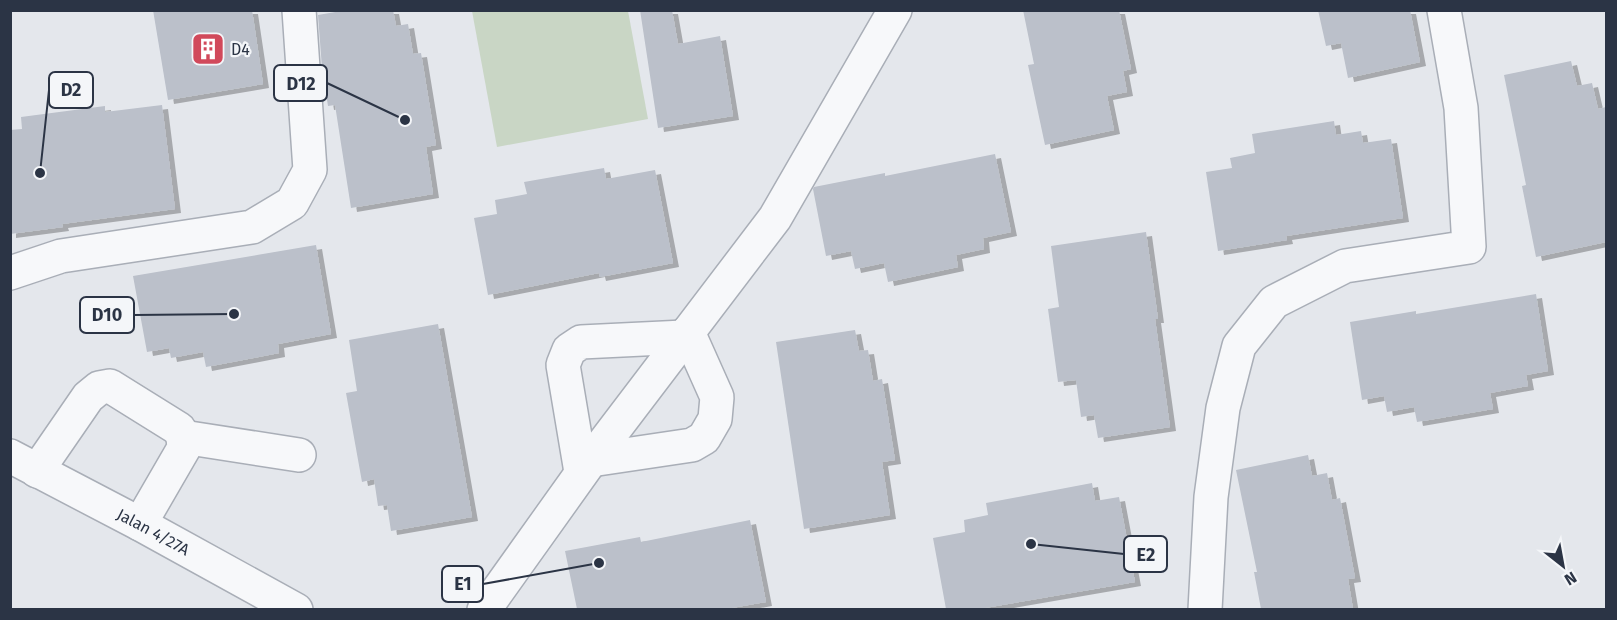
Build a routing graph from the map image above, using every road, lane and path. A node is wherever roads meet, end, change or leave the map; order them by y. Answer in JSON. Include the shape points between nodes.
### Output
{"nodes":[{"id":1,"x":299,"y":10,"type":"edge"},
{"id":2,"x":895,"y":10,"type":"edge"},
{"id":3,"x":1444,"y":10,"type":"edge"},
{"id":4,"x":10,"y":273,"type":"edge"},
{"id":5,"x":686,"y":335,"type":"junction"},
{"id":6,"x":183,"y":437,"type":"junction"},
{"id":7,"x":299,"y":455,"type":"dead end"},
{"id":8,"x":24,"y":464,"type":"edge"},
{"id":9,"x":586,"y":466,"type":"junction"},
{"id":10,"x":140,"y":524,"type":"junction"},
{"id":11,"x":296,"y":609,"type":"edge"},
{"id":12,"x":484,"y":609,"type":"edge"},
{"id":13,"x":1205,"y":609,"type":"edge"}],
"edges":[{"from":1,"to":4,"type":"street","via":[[310,170],[292,203],[252,227],[61,256]]},
{"from":2,"to":5,"type":"street","via":[[775,218]]},
{"from":3,"to":13,"type":"street","via":[[1461,108],[1469,247],[1345,266],[1275,302],[1239,346],[1223,408],[1211,497]]},
{"from":5,"to":9,"type":"street"},
{"from":5,"to":9,"type":"street","via":[[717,397],[715,418],[704,438],[692,445]]},
{"from":5,"to":9,"type":"street","via":[[581,342],[569,350],[563,365]]},
{"from":6,"to":7,"type":"street"},
{"from":6,"to":8,"type":"street","via":[[179,429],[110,386],[99,388],[88,397]]},
{"from":6,"to":10,"type":"street","via":[[184,448]]},
{"from":8,"to":10,"type":"street","name":"Jalan 4/27A"},
{"from":9,"to":12,"type":"street"},
{"from":10,"to":11,"type":"street","name":"Jalan 4/27A"}]}
